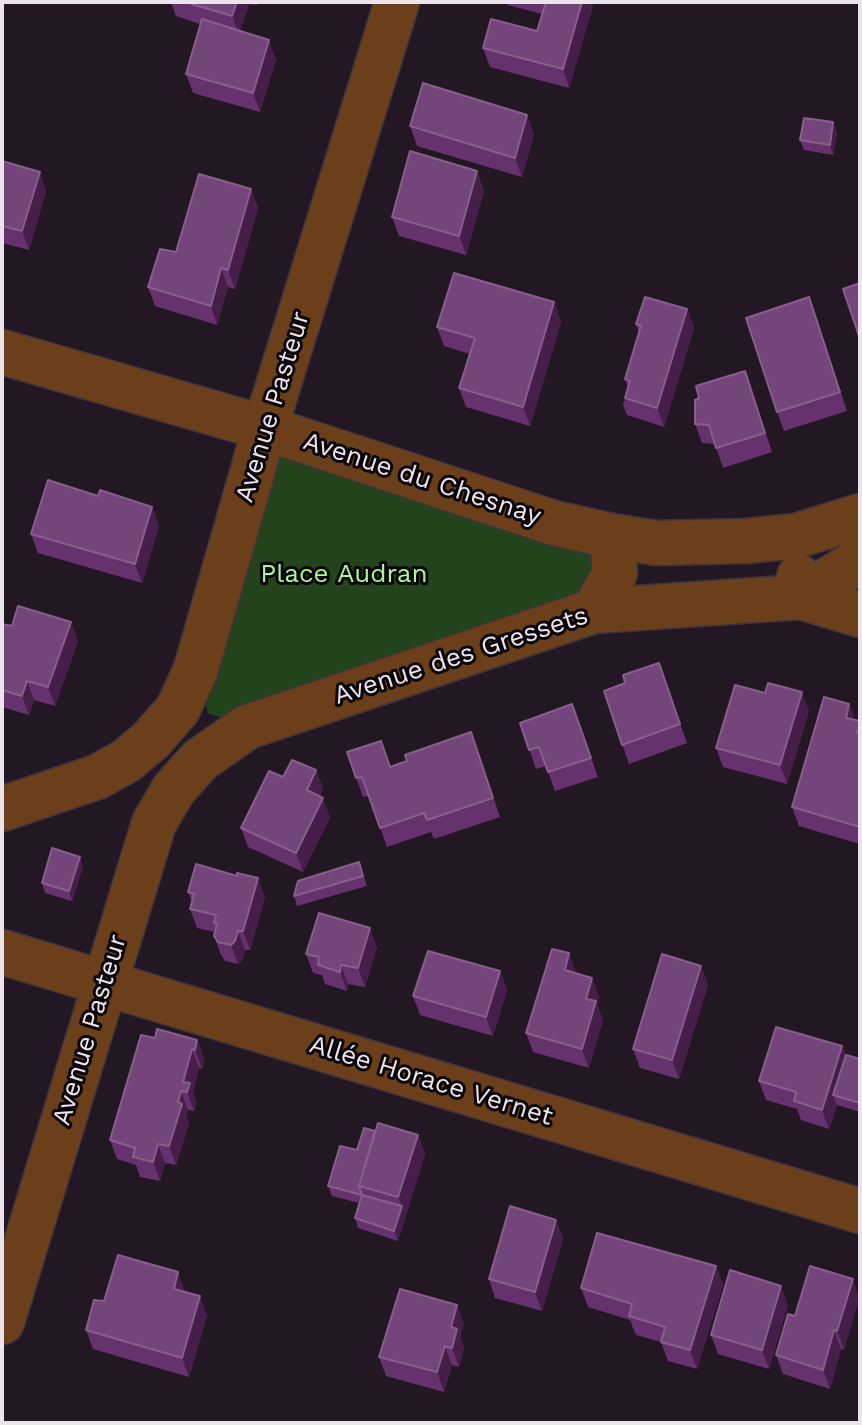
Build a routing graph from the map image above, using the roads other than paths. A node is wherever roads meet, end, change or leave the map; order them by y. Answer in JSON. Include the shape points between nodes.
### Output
{"nodes":[{"id":1,"x":397,"y":2,"type":"edge"},
{"id":2,"x":2,"y":352,"type":"edge"},
{"id":3,"x":265,"y":428,"type":"junction"},
{"id":4,"x":860,"y":516,"type":"edge"},
{"id":5,"x":612,"y":536,"type":"junction"},
{"id":6,"x":796,"y":536,"type":"junction"},
{"id":7,"x":860,"y":560,"type":"edge"},
{"id":8,"x":801,"y":597,"type":"junction"},
{"id":9,"x":594,"y":611,"type":"junction"},
{"id":10,"x":860,"y":615,"type":"edge"},
{"id":11,"x":247,"y":727,"type":"joint"},
{"id":12,"x":2,"y":809,"type":"edge"},
{"id":13,"x":2,"y":952,"type":"edge"},
{"id":14,"x":105,"y":982,"type":"junction"},
{"id":15,"x":860,"y":1211,"type":"edge"},
{"id":16,"x":2,"y":1322,"type":"edge"}],
"edges":[{"from":1,"to":3,"type":"street","name":"Avenue Pasteur"},
{"from":2,"to":3,"type":"street","name":"Avenue du Chesnay"},
{"from":3,"to":5,"type":"street","name":"Avenue du Chesnay","via":[[554,523]]},
{"from":3,"to":12,"type":"street","name":"Avenue Pasteur","via":[[196,669],[178,709],[126,761],[97,777]]},
{"from":4,"to":6,"type":"street"},
{"from":5,"to":6,"type":"street","name":"Avenue du Chesnay","via":[[656,543]]},
{"from":5,"to":9,"type":"street","via":[[615,573]]},
{"from":6,"to":8,"type":"street"},
{"from":7,"to":8,"type":"street","name":"Avenue des Gressets"},
{"from":8,"to":9,"type":"street","name":"Avenue des Gressets"},
{"from":8,"to":10,"type":"street"},
{"from":9,"to":11,"type":"street","name":"Avenue des Gressets"},
{"from":11,"to":14,"type":"street","name":"Avenue Pasteur","via":[[200,760],[154,823]]},
{"from":13,"to":14,"type":"street","name":"Allée Horace Vernet"},
{"from":14,"to":15,"type":"street","name":"Allée Horace Vernet"},
{"from":14,"to":16,"type":"street","name":"Avenue Pasteur"}]}
